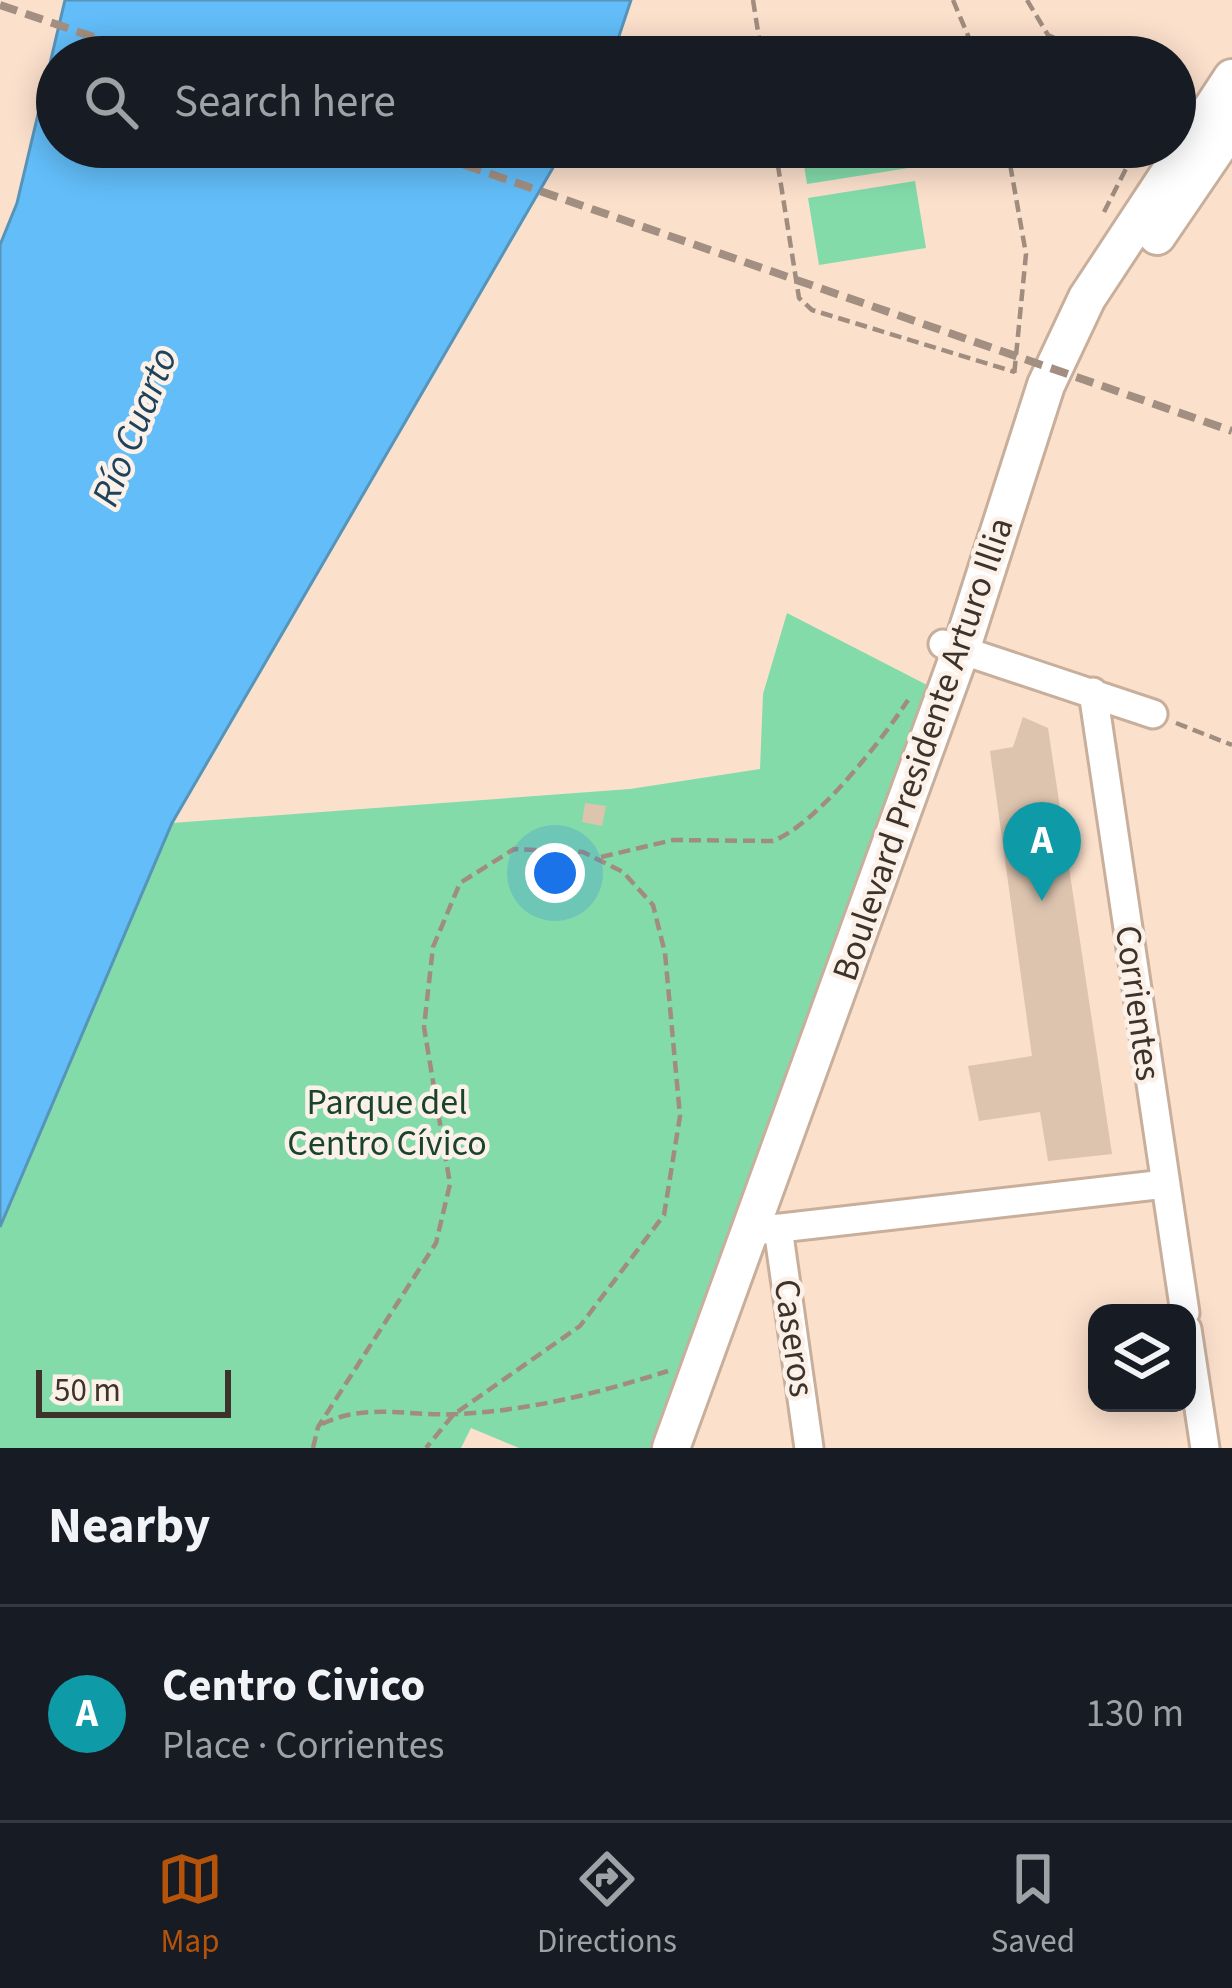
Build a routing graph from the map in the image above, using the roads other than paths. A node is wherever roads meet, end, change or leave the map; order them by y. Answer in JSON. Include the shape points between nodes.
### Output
{"nodes":[{"id":1,"x":1232,"y":78,"type":"edge"},
{"id":2,"x":1232,"y":126,"type":"edge"},
{"id":3,"x":1196,"y":133,"type":"edge"},
{"id":4,"x":1173,"y":168,"type":"edge"},
{"id":5,"x":961,"y":648,"type":"junction"},
{"id":6,"x":1093,"y":692,"type":"junction"},
{"id":7,"x":1154,"y":714,"type":"road end"},
{"id":8,"x":1165,"y":1184,"type":"junction"},
{"id":9,"x":766,"y":1229,"type":"junction"},
{"id":10,"x":1184,"y":1304,"type":"edge"},
{"id":11,"x":1196,"y":1388,"type":"edge"},
{"id":12,"x":671,"y":1448,"type":"edge"},
{"id":13,"x":698,"y":1448,"type":"edge"},
{"id":14,"x":809,"y":1448,"type":"edge"},
{"id":15,"x":1205,"y":1448,"type":"edge"}],
"edges":[{"from":1,"to":3,"type":"main road","name":"Boulevard Presidente Arturo Illia"},
{"from":2,"to":5,"type":"main road","name":"Boulevard Presidente Arturo Illia","via":[[1071,375]]},
{"from":4,"to":5,"type":"main road","name":"Boulevard Presidente Arturo Illia","via":[[1088,298],[1046,386]]},
{"from":5,"to":6,"type":"street"},
{"from":5,"to":9,"type":"main road","name":"Boulevard Presidente Arturo Illia"},
{"from":6,"to":7,"type":"street"},
{"from":6,"to":8,"type":"street","name":"Corrientes"},
{"from":8,"to":9,"type":"street"},
{"from":8,"to":10,"type":"street","name":"Corrientes"},
{"from":9,"to":12,"type":"main road","name":"Boulevard Presidente Arturo Illia"},
{"from":9,"to":13,"type":"main road","name":"Boulevard Presidente Arturo Illia"},
{"from":9,"to":14,"type":"street","name":"Caseros"},
{"from":11,"to":15,"type":"street"}]}
